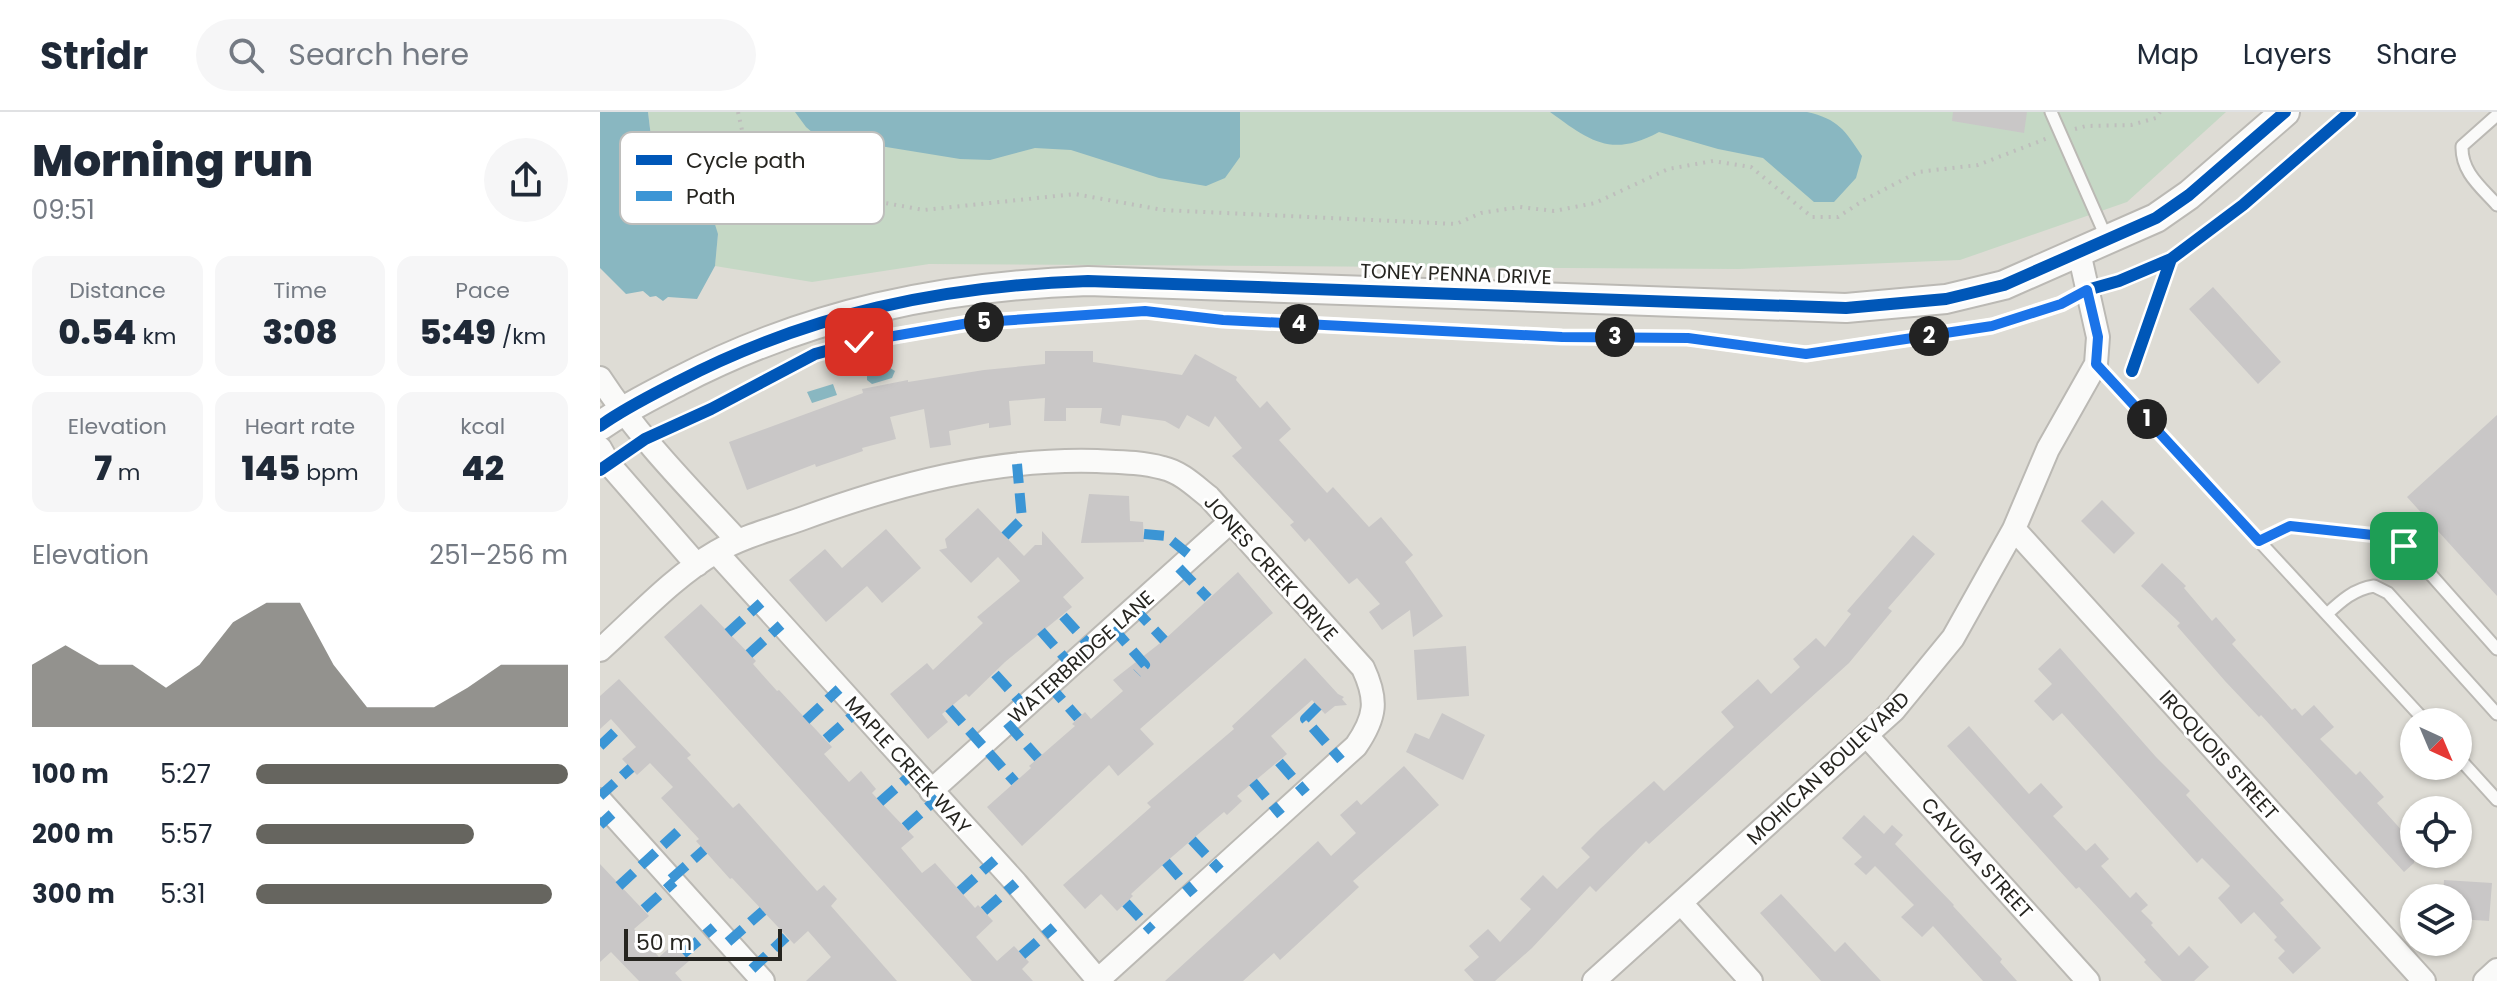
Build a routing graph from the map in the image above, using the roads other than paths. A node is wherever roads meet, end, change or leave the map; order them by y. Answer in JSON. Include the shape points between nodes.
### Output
{"nodes":[{"id":1,"x":2051,"y":112,"type":"edge"},
{"id":2,"x":2285,"y":112,"type":"edge"},
{"id":3,"x":2497,"y":115,"type":"edge"},
{"id":4,"x":2497,"y":205,"type":"edge"},
{"id":5,"x":2107,"y":239,"type":"junction"},
{"id":6,"x":2079,"y":252,"type":"junction"},
{"id":7,"x":2096,"y":364,"type":"junction"},
{"id":8,"x":600,"y":378,"type":"edge"},
{"id":9,"x":611,"y":419,"type":"edge"},
{"id":10,"x":600,"y":448,"type":"edge"},
{"id":11,"x":1230,"y":522,"type":"junction"},
{"id":12,"x":2014,"y":529,"type":"junction"},
{"id":13,"x":738,"y":541,"type":"junction"},
{"id":14,"x":2259,"y":541,"type":"junction"},
{"id":15,"x":707,"y":559,"type":"junction"},
{"id":16,"x":2327,"y":614,"type":"junction"},
{"id":17,"x":2497,"y":649,"type":"edge"},
{"id":18,"x":600,"y":650,"type":"edge"},
{"id":19,"x":2413,"y":708,"type":"edge"},
{"id":20,"x":2497,"y":714,"type":"edge"},
{"id":21,"x":1867,"y":736,"type":"junction"},
{"id":22,"x":2472,"y":772,"type":"edge"},
{"id":23,"x":931,"y":791,"type":"junction"},
{"id":24,"x":600,"y":800,"type":"edge"},
{"id":25,"x":2497,"y":800,"type":"edge"},
{"id":26,"x":1681,"y":903,"type":"junction"},
{"id":27,"x":2497,"y":970,"type":"edge"},
{"id":28,"x":1097,"y":980,"type":"edge"},
{"id":29,"x":763,"y":981,"type":"edge"},
{"id":30,"x":1594,"y":981,"type":"edge"},
{"id":31,"x":1751,"y":981,"type":"edge"},
{"id":32,"x":2088,"y":981,"type":"edge"},
{"id":33,"x":2424,"y":981,"type":"edge"},
{"id":34,"x":2485,"y":981,"type":"edge"}],
"edges":[{"from":1,"to":5,"type":"lane"},
{"from":2,"to":5,"type":"street","name":"TONEY PENNA DRIVE","via":[[2189,195],[2156,218]]},
{"from":3,"to":4,"type":"lane","via":[[2462,146],[2464,168]]},
{"from":5,"to":6,"type":"street","name":"TONEY PENNA DRIVE"},
{"from":6,"to":7,"type":"street","via":[[2098,337]]},
{"from":6,"to":9,"type":"street","name":"TONEY PENNA DRIVE","via":[[2004,285],[1946,299],[1846,308],[1088,281],[958,290],[843,315],[768,340]]},
{"from":7,"to":12,"type":"street","name":"MOHICAN BOULEVARD","via":[[2048,449]]},
{"from":7,"to":14,"type":"lane"},
{"from":8,"to":9,"type":"street"},
{"from":9,"to":13,"type":"street"},
{"from":10,"to":15,"type":"street","name":"MAPLE CREEK WAY","via":[[609,464]]},
{"from":11,"to":13,"type":"street","name":"JONES CREEK DRIVE","via":[[1209,497],[1166,468],[1056,461],[967,470],[909,484]]},
{"from":11,"to":23,"type":"street","name":"WATERBRIDGE LANE"},
{"from":11,"to":28,"type":"street","name":"JONES CREEK DRIVE","via":[[1363,668],[1373,688],[1369,728],[1341,760]]},
{"from":12,"to":21,"type":"street","name":"MOHICAN BOULEVARD","via":[[1953,638]]},
{"from":12,"to":33,"type":"street","name":"IROQUOIS STREET"},
{"from":13,"to":15,"type":"street","name":"JONES CREEK DRIVE"},
{"from":14,"to":16,"type":"lane"},
{"from":14,"to":17,"type":"lane","via":[[2290,526],[2382,536],[2404,546]]},
{"from":15,"to":18,"type":"street","name":"JONES CREEK DRIVE"},
{"from":15,"to":23,"type":"street","name":"MAPLE CREEK WAY"},
{"from":16,"to":19,"type":"lane"},
{"from":16,"to":20,"type":"lane","via":[[2362,588],[2374,586],[2388,593]]},
{"from":21,"to":26,"type":"street","name":"MOHICAN BOULEVARD"},
{"from":21,"to":32,"type":"street","name":"CAYUGA STREET"},
{"from":22,"to":25,"type":"lane"},
{"from":23,"to":28,"type":"street","name":"MAPLE CREEK WAY"},
{"from":24,"to":29,"type":"street"},
{"from":26,"to":30,"type":"street","name":"MOHICAN BOULEVARD"},
{"from":26,"to":31,"type":"street"},
{"from":27,"to":34,"type":"street"}]}
